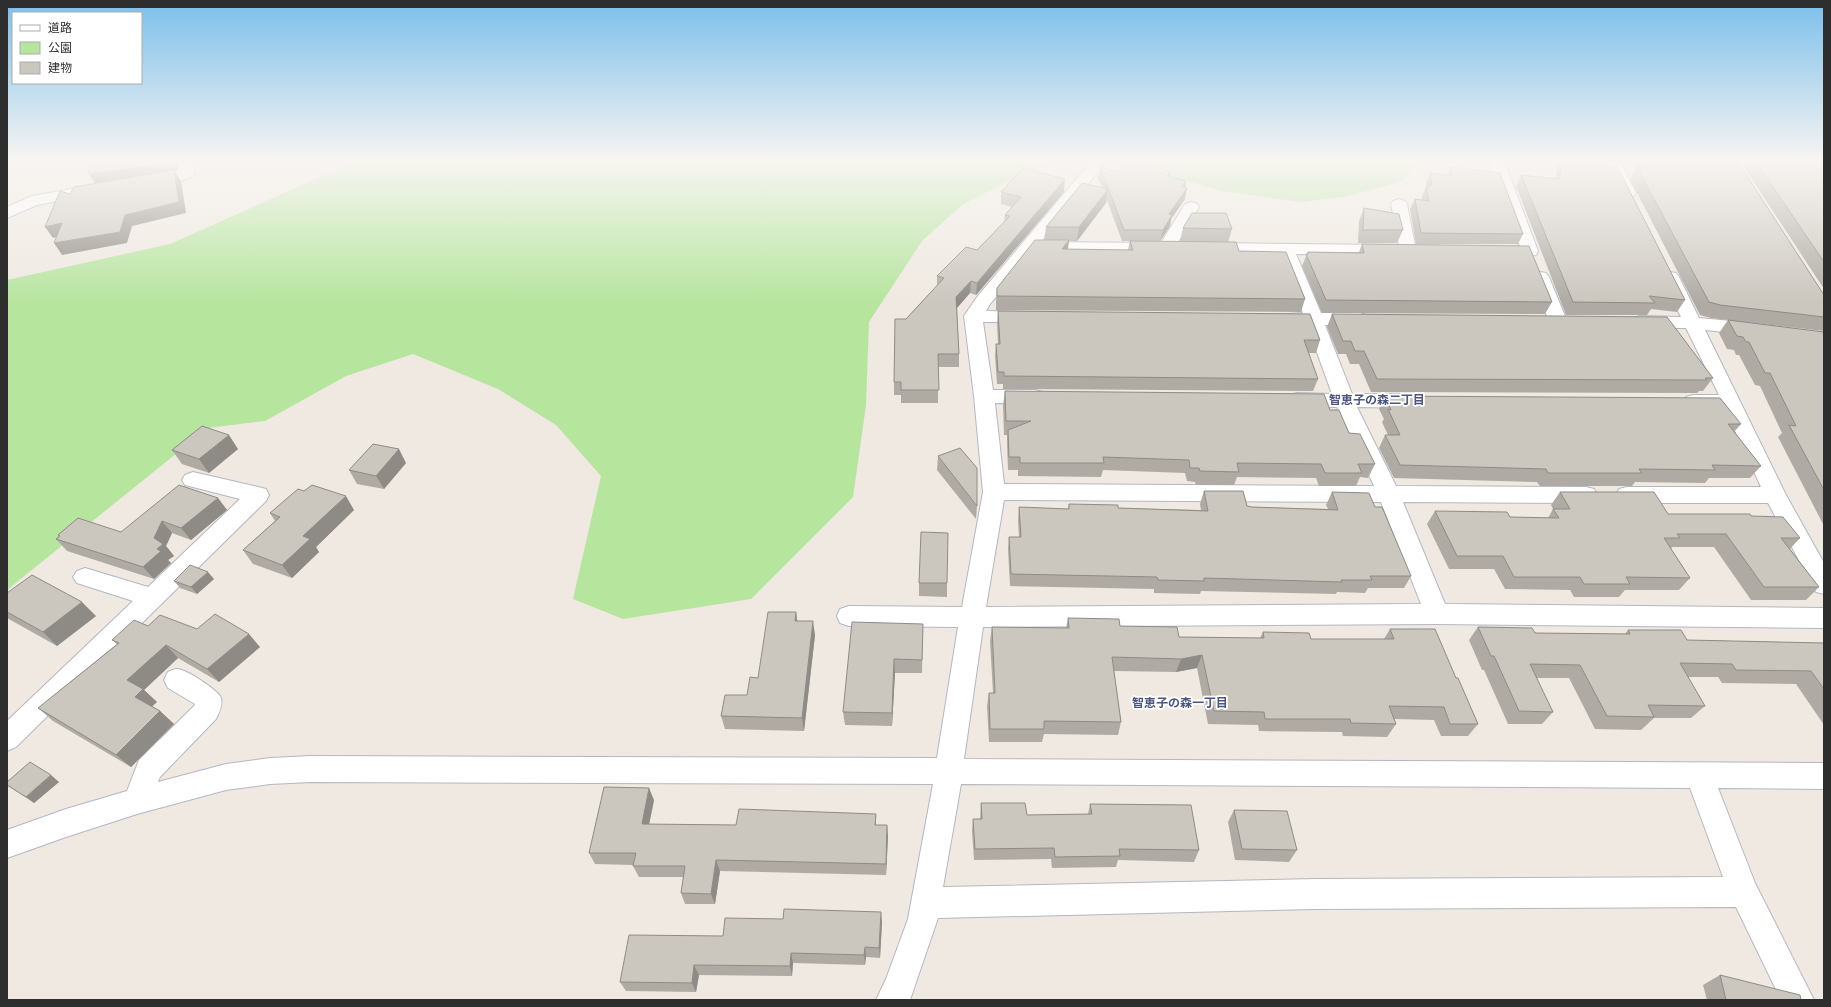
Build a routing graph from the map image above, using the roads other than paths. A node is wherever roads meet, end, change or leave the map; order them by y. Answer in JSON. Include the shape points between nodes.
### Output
{"nodes":[{"id":1,"x":1059,"y":209,"type":"edge"},
{"id":2,"x":1190,"y":209,"type":"edge"},
{"id":3,"x":1401,"y":209,"type":"edge"},
{"id":4,"x":1514,"y":209,"type":"edge"},
{"id":5,"x":1028,"y":247,"type":"junction"},
{"id":6,"x":1166,"y":248,"type":"junction"},
{"id":7,"x":1285,"y":249,"type":"junction"},
{"id":8,"x":1484,"y":251,"type":"edge"},
{"id":9,"x":1530,"y":251,"type":"junction"},
{"id":10,"x":1662,"y":261,"type":"edge"},
{"id":11,"x":973,"y":316,"type":"junction"},
{"id":12,"x":1044,"y":317,"type":"edge"},
{"id":13,"x":1266,"y":319,"type":"edge"},
{"id":14,"x":1314,"y":319,"type":"junction"},
{"id":15,"x":1377,"y":320,"type":"edge"},
{"id":16,"x":1558,"y":321,"type":"edge"},
{"id":17,"x":1622,"y":322,"type":"edge"},
{"id":18,"x":1693,"y":323,"type":"junction"},
{"id":19,"x":1770,"y":331,"type":"edge"},
{"id":20,"x":984,"y":396,"type":"junction"},
{"id":21,"x":1054,"y":397,"type":"edge"},
{"id":22,"x":1281,"y":400,"type":"edge"},
{"id":23,"x":1344,"y":400,"type":"junction"},
{"id":24,"x":1431,"y":401,"type":"edge"},
{"id":25,"x":1676,"y":402,"type":"edge"},
{"id":26,"x":1732,"y":402,"type":"junction"},
{"id":27,"x":194,"y":480,"type":"dead end"},
{"id":28,"x":994,"y":492,"type":"junction"},
{"id":29,"x":1775,"y":495,"type":"junction"},
{"id":30,"x":1390,"y":496,"type":"junction"},
{"id":31,"x":85,"y":577,"type":"dead end"},
{"id":32,"x":1824,"y":585,"type":"edge"},
{"id":33,"x":153,"y":598,"type":"junction"},
{"id":34,"x":1437,"y":614,"type":"junction"},
{"id":35,"x":849,"y":616,"type":"dead end"},
{"id":36,"x":972,"y":617,"type":"junction"},
{"id":37,"x":1824,"y":618,"type":"edge"},
{"id":38,"x":177,"y":680,"type":"dead end"},
{"id":39,"x":7,"y":739,"type":"edge"},
{"id":40,"x":949,"y":771,"type":"junction"},
{"id":41,"x":1699,"y":776,"type":"junction"},
{"id":42,"x":1824,"y":776,"type":"edge"},
{"id":43,"x":137,"y":801,"type":"junction"},
{"id":44,"x":7,"y":844,"type":"edge"},
{"id":45,"x":1744,"y":892,"type":"junction"},
{"id":46,"x":925,"y":903,"type":"junction"},
{"id":47,"x":892,"y":1000,"type":"edge"},
{"id":48,"x":1798,"y":1000,"type":"edge"}],
"edges":[{"from":1,"to":5,"type":"street"},
{"from":2,"to":6,"type":"street"},
{"from":3,"to":7,"type":"street","via":[[1415,250]]},
{"from":4,"to":9,"type":"street"},
{"from":5,"to":6,"type":"street"},
{"from":5,"to":11,"type":"street"},
{"from":6,"to":7,"type":"street"},
{"from":7,"to":14,"type":"street"},
{"from":8,"to":9,"type":"street"},
{"from":9,"to":16,"type":"street"},
{"from":10,"to":18,"type":"street"},
{"from":11,"to":12,"type":"street"},
{"from":11,"to":20,"type":"street"},
{"from":13,"to":14,"type":"street"},
{"from":14,"to":15,"type":"street"},
{"from":14,"to":23,"type":"street"},
{"from":17,"to":18,"type":"street"},
{"from":18,"to":19,"type":"street"},
{"from":18,"to":26,"type":"street"},
{"from":20,"to":21,"type":"street"},
{"from":20,"to":28,"type":"street"},
{"from":22,"to":23,"type":"street"},
{"from":23,"to":24,"type":"street"},
{"from":23,"to":30,"type":"street"},
{"from":25,"to":26,"type":"street"},
{"from":26,"to":29,"type":"street"},
{"from":27,"to":33,"type":"street","via":[[258,495]]},
{"from":28,"to":30,"type":"street"},
{"from":28,"to":36,"type":"street"},
{"from":29,"to":30,"type":"street"},
{"from":29,"to":32,"type":"street"},
{"from":30,"to":34,"type":"street"},
{"from":31,"to":33,"type":"street"},
{"from":33,"to":39,"type":"street"},
{"from":34,"to":36,"type":"street"},
{"from":34,"to":37,"type":"street"},
{"from":35,"to":36,"type":"street"},
{"from":36,"to":40,"type":"street"},
{"from":38,"to":43,"type":"street","via":[[208,699],[207,711],[149,769]]},
{"from":40,"to":41,"type":"street"},
{"from":40,"to":43,"type":"street","via":[[270,771],[226,777]]},
{"from":40,"to":46,"type":"street"},
{"from":41,"to":42,"type":"street"},
{"from":41,"to":45,"type":"street"},
{"from":43,"to":44,"type":"street"},
{"from":45,"to":46,"type":"street","via":[[1316,894]]},
{"from":45,"to":48,"type":"street"},
{"from":46,"to":47,"type":"street","via":[[921,926],[899,988]]}]}
